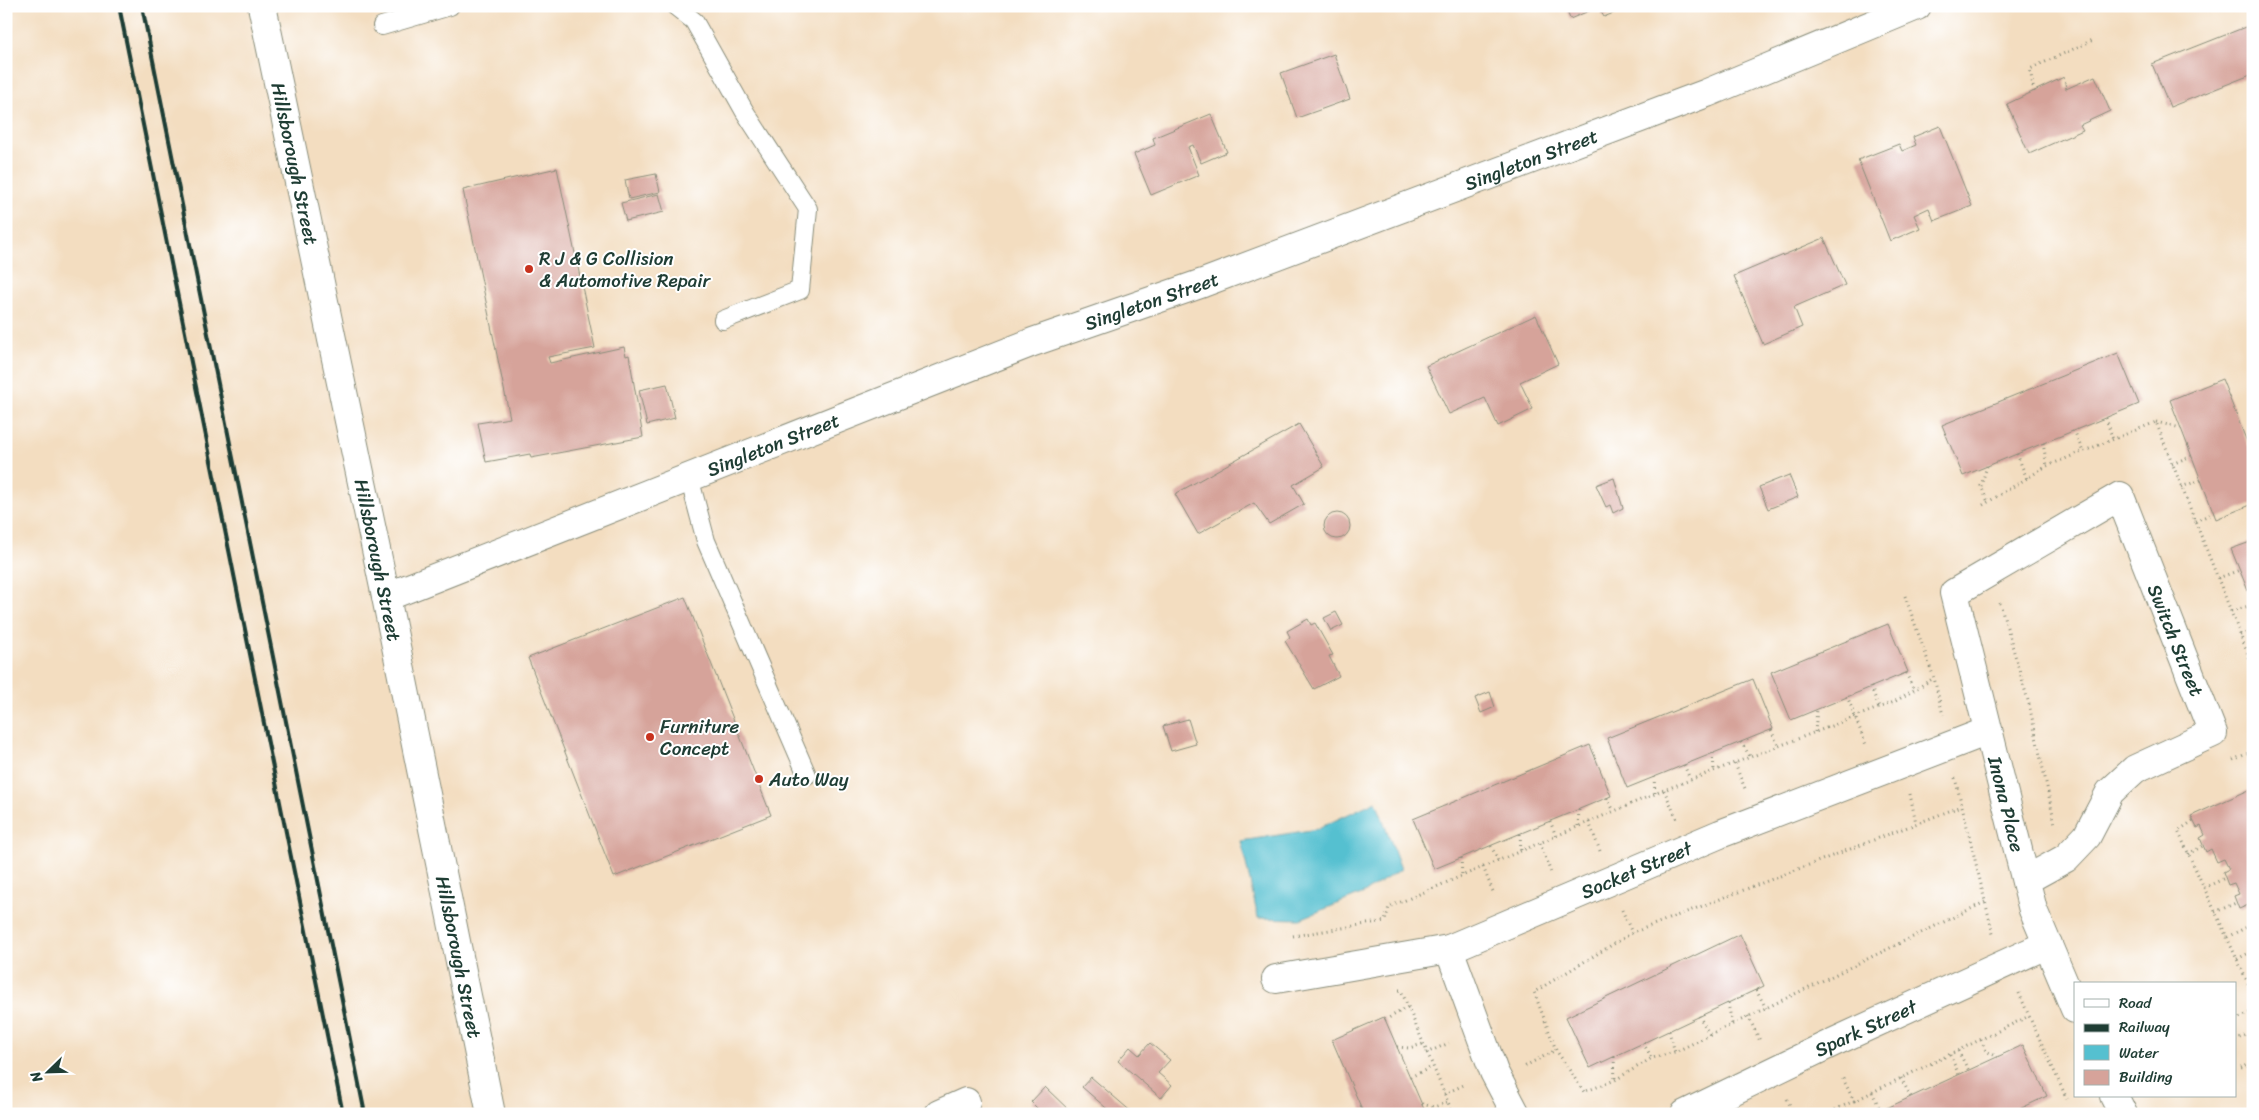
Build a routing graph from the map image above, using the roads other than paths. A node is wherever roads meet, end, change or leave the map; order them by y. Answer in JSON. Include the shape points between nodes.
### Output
{"nodes":[{"id":1,"x":262,"y":6,"type":"edge"},
{"id":2,"x":450,"y":6,"type":"edge"},
{"id":3,"x":674,"y":6,"type":"edge"},
{"id":4,"x":1917,"y":6,"type":"edge"},
{"id":5,"x":382,"y":26,"type":"dead end"},
{"id":6,"x":723,"y":320,"type":"dead end"},
{"id":7,"x":689,"y":477,"type":"junction"},
{"id":8,"x":1954,"y":593,"type":"joint"},
{"id":9,"x":386,"y":597,"type":"junction"},
{"id":10,"x":1988,"y":731,"type":"junction"},
{"id":11,"x":807,"y":776,"type":"dead end"},
{"id":12,"x":2026,"y":880,"type":"junction"},
{"id":13,"x":2048,"y":944,"type":"junction"},
{"id":14,"x":1449,"y":949,"type":"junction"},
{"id":15,"x":1276,"y":979,"type":"dead end"},
{"id":16,"x":2074,"y":1007,"type":"edge"},
{"id":17,"x":2115,"y":1098,"type":"edge"},
{"id":18,"x":966,"y":1102,"type":"dead end"},
{"id":19,"x":492,"y":1114,"type":"edge"},
{"id":20,"x":939,"y":1114,"type":"edge"},
{"id":21,"x":1516,"y":1114,"type":"edge"},
{"id":22,"x":1685,"y":1114,"type":"edge"},
{"id":23,"x":2122,"y":1114,"type":"edge"}],
"edges":[{"from":1,"to":9,"type":"street","name":"Hillsborough Street"},
{"from":2,"to":5,"type":"lane"},
{"from":3,"to":6,"type":"lane","via":[[694,21],[744,112],[808,209],[800,290]]},
{"from":4,"to":7,"type":"street","name":"Singleton Street","via":[[1707,93],[1203,283],[1033,342]]},
{"from":7,"to":9,"type":"street","name":"Singleton Street"},
{"from":7,"to":11,"type":"lane","via":[[706,541]]},
{"from":8,"to":10,"type":"street","name":"Inona Place"},
{"from":8,"to":12,"type":"street","name":"Switch Street","via":[[2120,496],[2213,733],[2136,769],[2110,792],[2087,836],[2063,860]]},
{"from":9,"to":19,"type":"street","name":"Hillsborough Street"},
{"from":10,"to":12,"type":"street","name":"Inona Place"},
{"from":10,"to":14,"type":"street","name":"Socket Street","via":[[1720,834]]},
{"from":12,"to":13,"type":"street","name":"Inona Place","via":[[2033,910]]},
{"from":13,"to":16,"type":"street","name":"Inona Place"},
{"from":13,"to":22,"type":"street","name":"Spark Street"},
{"from":14,"to":15,"type":"street","name":"Socket Street"},
{"from":14,"to":21,"type":"street","via":[[1494,1072]]},
{"from":17,"to":23,"type":"street"},
{"from":18,"to":20,"type":"street"}]}
